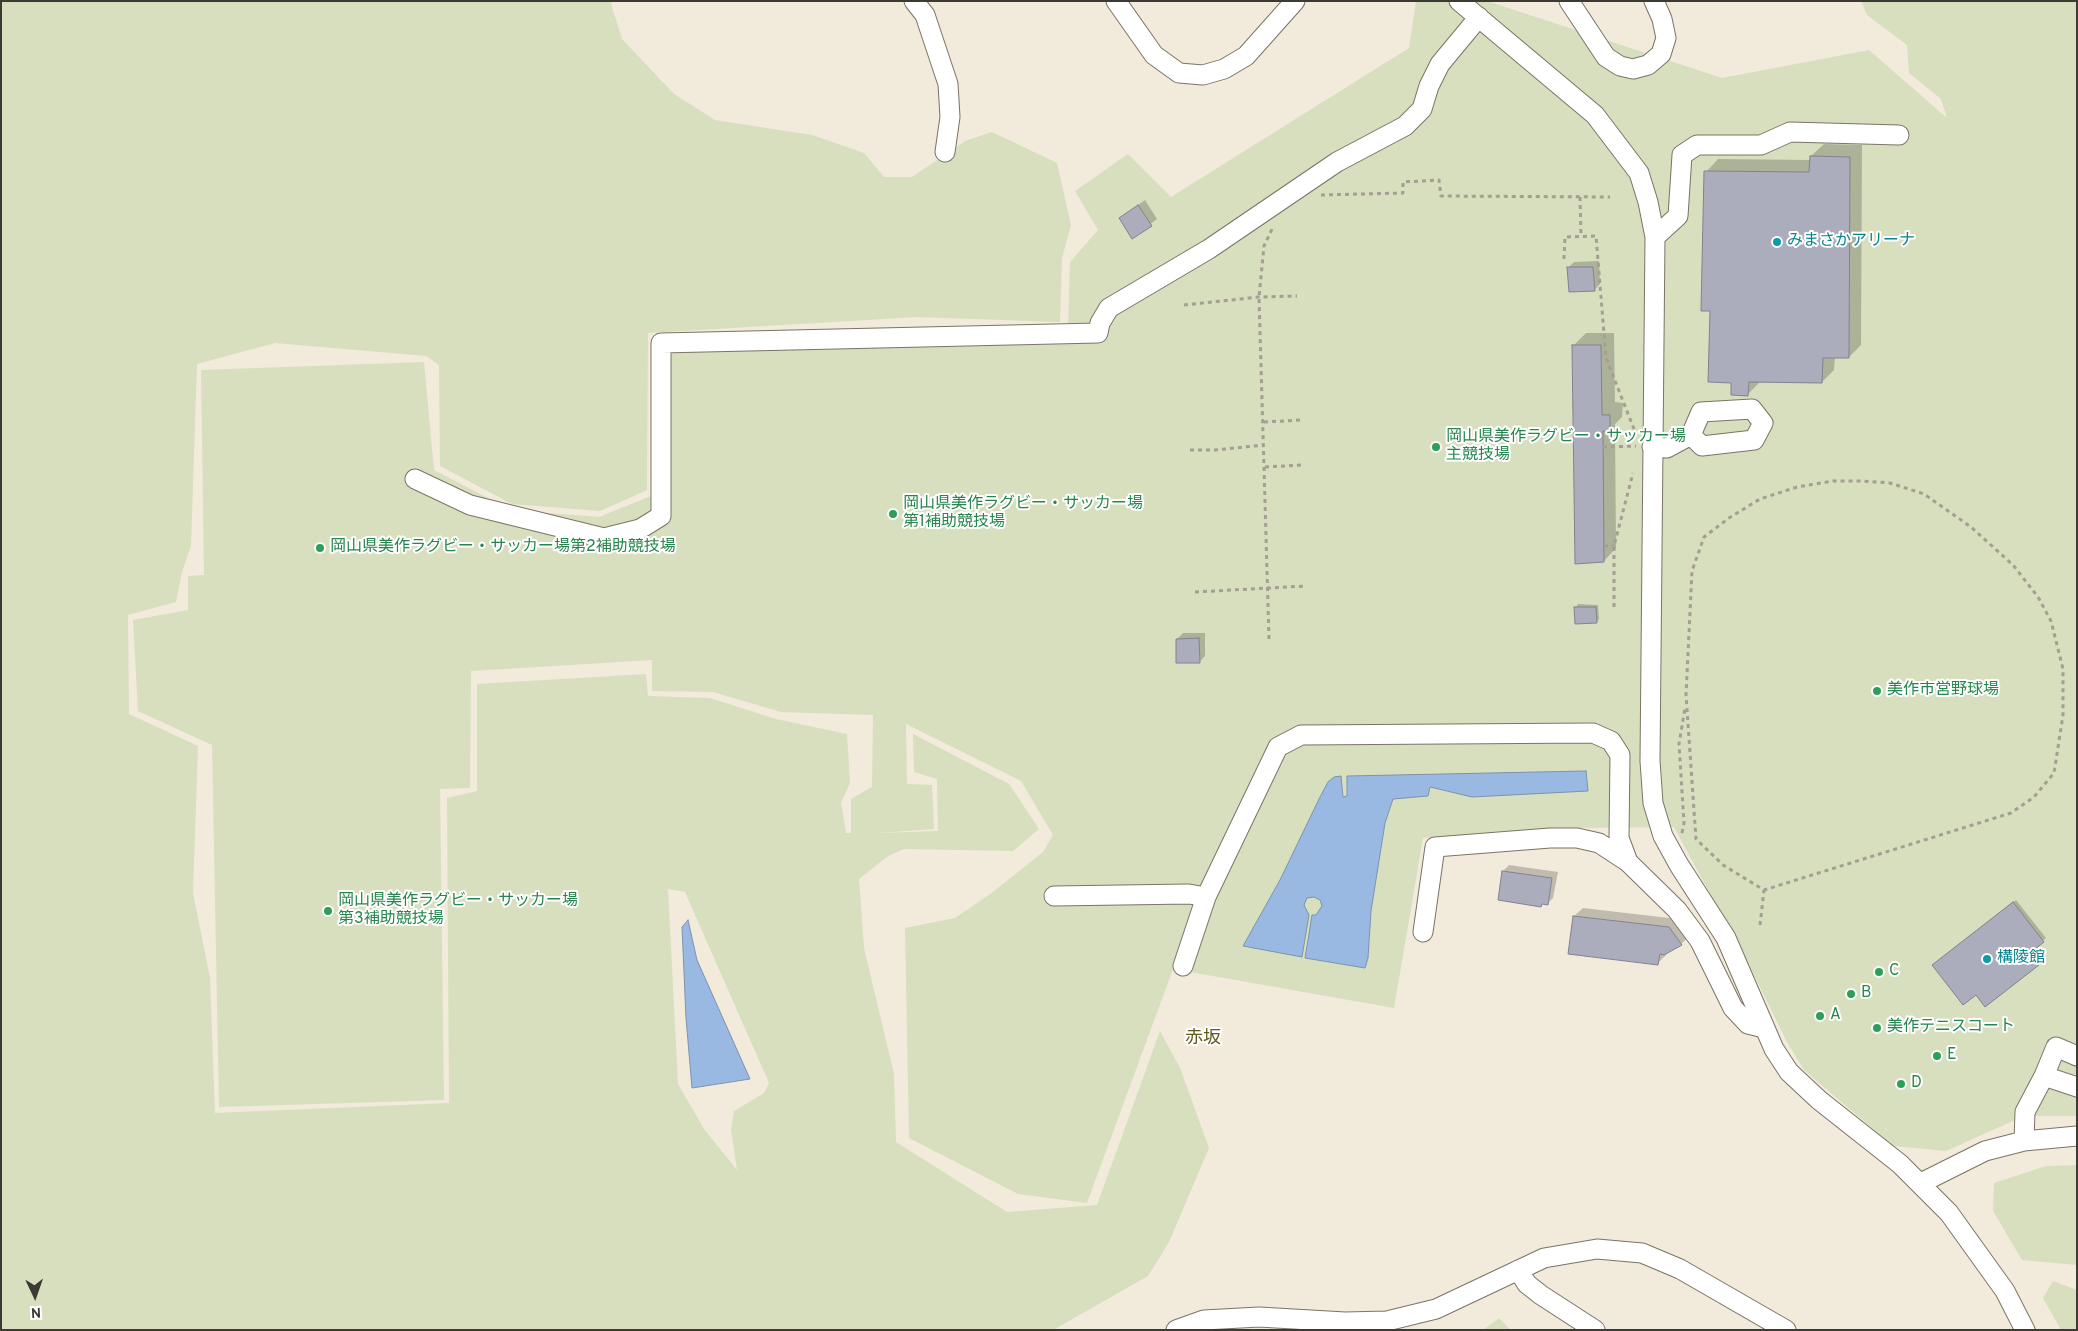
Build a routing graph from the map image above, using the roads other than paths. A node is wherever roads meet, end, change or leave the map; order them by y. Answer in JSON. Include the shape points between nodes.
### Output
{"nodes":[{"id":1,"x":914,"y":1,"type":"edge"},
{"id":2,"x":1116,"y":1,"type":"edge"},
{"id":3,"x":1295,"y":1,"type":"edge"},
{"id":4,"x":1459,"y":1,"type":"edge"},
{"id":5,"x":1569,"y":1,"type":"edge"},
{"id":6,"x":1654,"y":1,"type":"edge"},
{"id":7,"x":1479,"y":17,"type":"junction"},
{"id":8,"x":1899,"y":135,"type":"dead end"},
{"id":9,"x":945,"y":152,"type":"dead end"},
{"id":10,"x":1655,"y":237,"type":"junction"},
{"id":11,"x":1691,"y":435,"type":"dead end"},
{"id":12,"x":1646,"y":446,"type":"junction"},
{"id":13,"x":415,"y":479,"type":"dead end"},
{"id":14,"x":1628,"y":862,"type":"junction"},
{"id":15,"x":1054,"y":896,"type":"dead end"},
{"id":16,"x":1206,"y":897,"type":"junction"},
{"id":17,"x":1423,"y":932,"type":"dead end"},
{"id":18,"x":1183,"y":966,"type":"dead end"},
{"id":19,"x":1764,"y":1028,"type":"junction"},
{"id":20,"x":2077,"y":1056,"type":"edge"},
{"id":21,"x":2044,"y":1076,"type":"junction"},
{"id":22,"x":2077,"y":1087,"type":"edge"},
{"id":23,"x":2077,"y":1136,"type":"edge"},
{"id":24,"x":2024,"y":1140,"type":"junction"},
{"id":25,"x":1921,"y":1183,"type":"junction"},
{"id":26,"x":1518,"y":1270,"type":"junction"},
{"id":27,"x":1176,"y":1330,"type":"edge"},
{"id":28,"x":1595,"y":1330,"type":"edge"},
{"id":29,"x":1786,"y":1330,"type":"edge"},
{"id":30,"x":2024,"y":1330,"type":"edge"}],
"edges":[{"from":1,"to":9,"type":"street","via":[[926,15],[948,84],[950,116]]},
{"from":2,"to":3,"type":"street","via":[[1154,55],[1179,73],[1204,75],[1224,69],[1246,56]]},
{"from":4,"to":7,"type":"street"},
{"from":5,"to":6,"type":"street","via":[[1606,57],[1620,66],[1633,69],[1648,65],[1661,54],[1666,38]]},
{"from":7,"to":10,"type":"street","via":[[1595,115],[1639,173]]},
{"from":7,"to":13,"type":"street","via":[[1440,64],[1422,109],[1406,126],[1336,162],[1209,249],[1109,308],[1098,333],[662,343],[661,516],[640,529],[604,538],[470,505]]},
{"from":8,"to":10,"type":"street","via":[[1790,132],[1761,145],[1697,145],[1682,155],[1678,216]]},
{"from":10,"to":12,"type":"street"},
{"from":11,"to":12,"type":"street","via":[[1667,448]]},
{"from":12,"to":19,"type":"street","via":[[1652,803],[1663,836],[1726,938]]},
{"from":14,"to":16,"type":"street","via":[[1619,838],[1620,754],[1611,741],[1593,733],[1301,735],[1278,747]]},
{"from":14,"to":17,"type":"street","via":[[1598,843],[1577,838],[1435,847]]},
{"from":14,"to":19,"type":"street","via":[[1677,910],[1700,941],[1733,1008],[1748,1024]]},
{"from":15,"to":16,"type":"street","via":[[1189,894]]},
{"from":16,"to":18,"type":"street"},
{"from":19,"to":25,"type":"street","via":[[1789,1072]]},
{"from":20,"to":21,"type":"street","via":[[2056,1047]]},
{"from":21,"to":22,"type":"street"},
{"from":21,"to":24,"type":"street","via":[[2025,1112]]},
{"from":23,"to":24,"type":"street"},
{"from":24,"to":25,"type":"street","via":[[1985,1151]]},
{"from":25,"to":30,"type":"street","via":[[1950,1214],[1986,1262]]},
{"from":26,"to":27,"type":"street","via":[[1436,1309],[1387,1321],[1259,1317],[1204,1320]]},
{"from":26,"to":28,"type":"street","via":[[1527,1284]]},
{"from":26,"to":29,"type":"street","via":[[1544,1258],[1597,1249],[1642,1253],[1680,1269]]}]}
